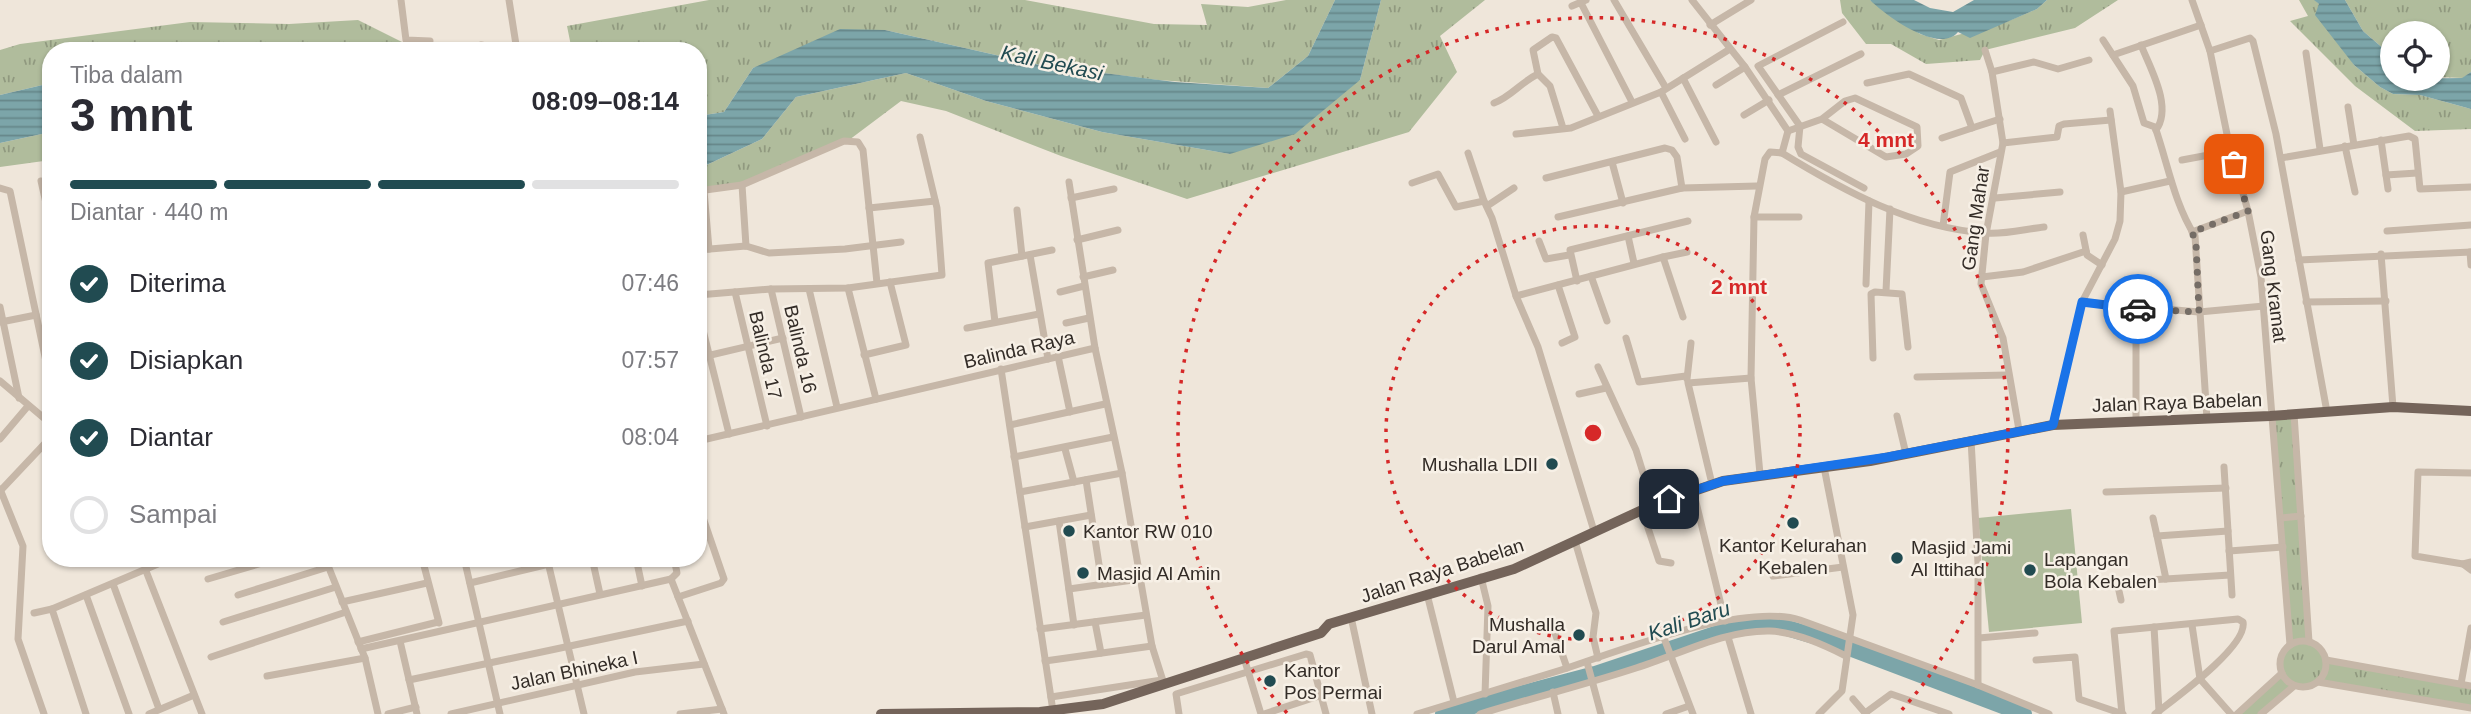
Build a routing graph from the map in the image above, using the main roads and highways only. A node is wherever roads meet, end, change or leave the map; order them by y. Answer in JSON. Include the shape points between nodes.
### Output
{"nodes":[{"id":1,"x":2471,"y":411,"type":"edge"},
{"id":2,"x":1104,"y":709,"type":"edge"},
{"id":3,"x":881,"y":714,"type":"edge"},
{"id":4,"x":920,"y":714,"type":"edge"}],
"edges":[{"from":1,"to":2,"type":"main road","name":"Jalan Raya Babelan","via":[[2393,407],[2053,425],[1906,454],[1712,484],[1647,507],[1514,569],[1329,624],[1321,633],[1163,682]]},
{"from":2,"to":4,"type":"main road","name":"Jalan Raya Babelan"},
{"from":3,"to":4,"type":"main road","name":"Jalan Raya Babelan"}]}
